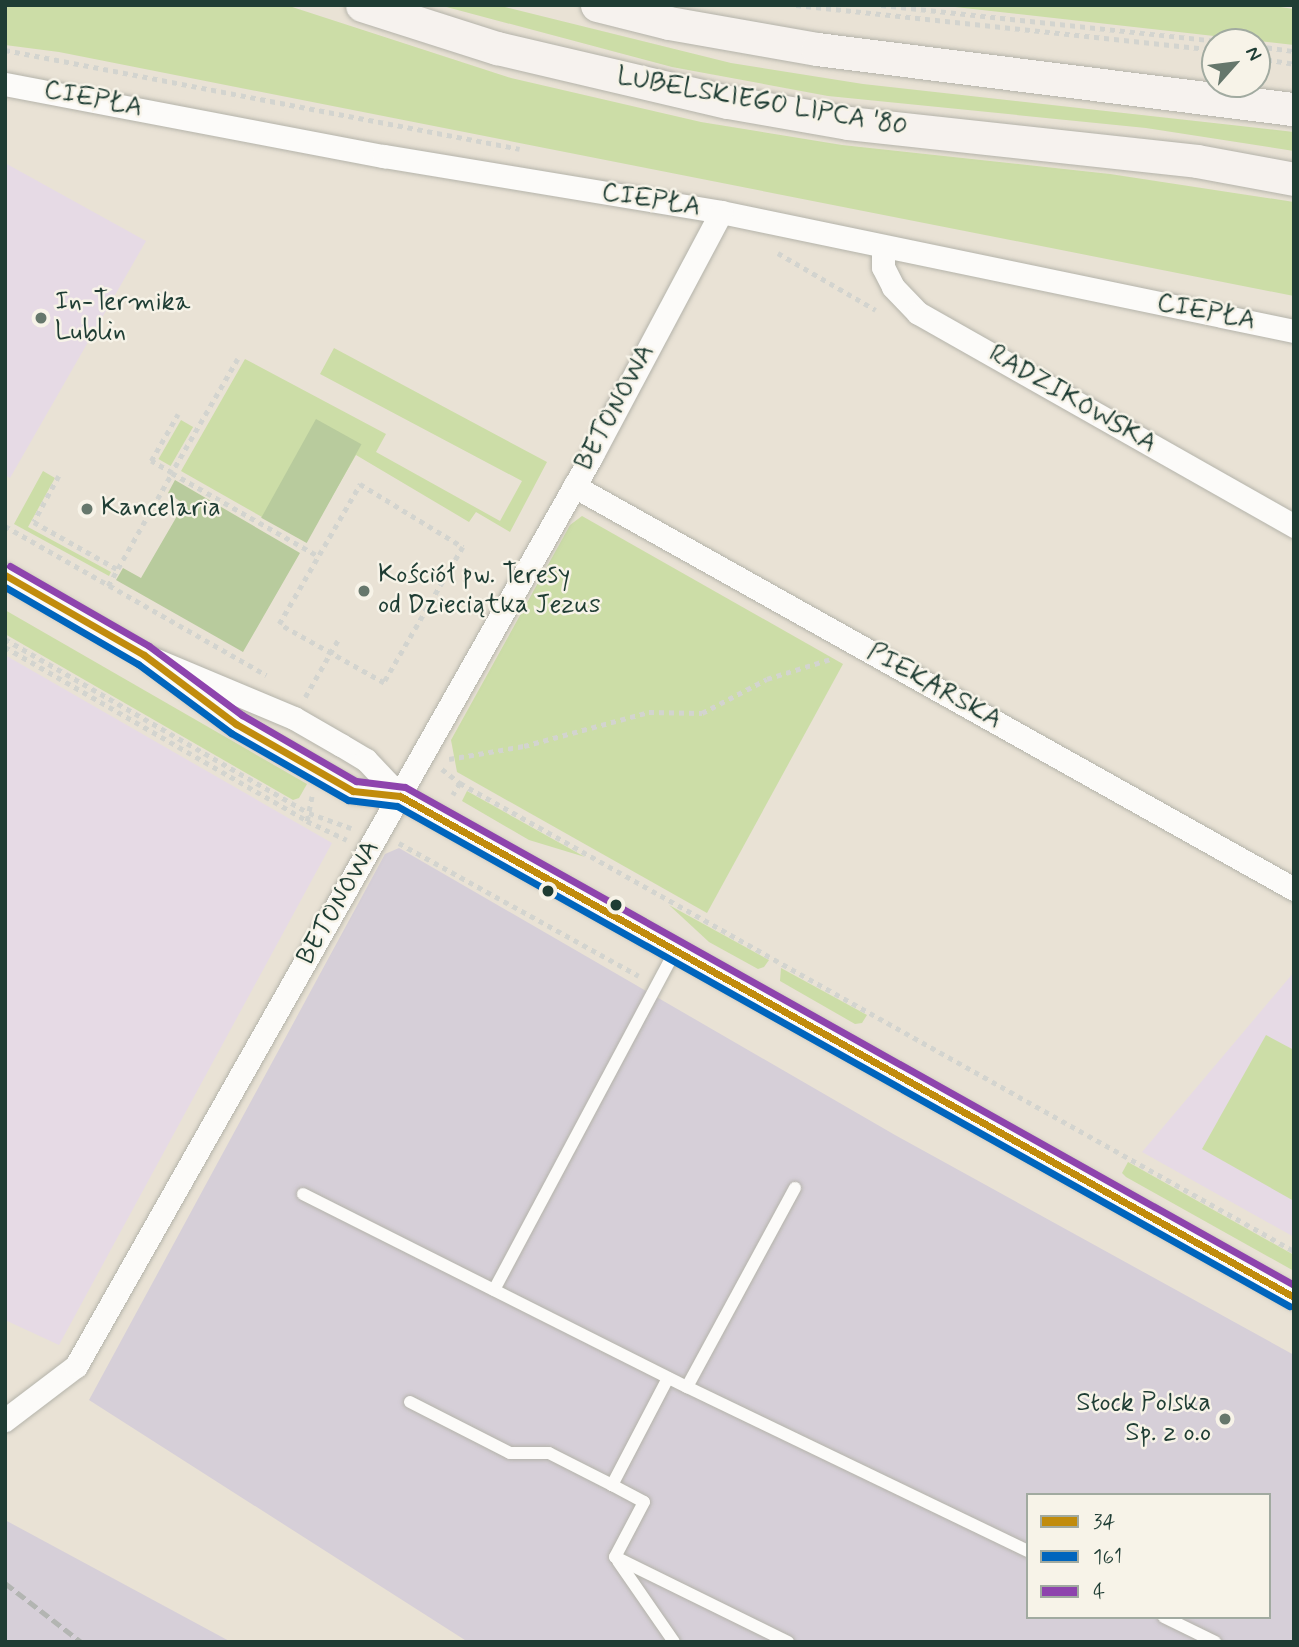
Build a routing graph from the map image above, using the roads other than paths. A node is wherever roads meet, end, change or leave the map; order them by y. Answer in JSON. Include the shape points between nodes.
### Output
{"nodes":[{"id":1,"x":362,"y":5,"type":"edge"},
{"id":2,"x":597,"y":5,"type":"edge"},
{"id":3,"x":5,"y":84,"type":"edge"},
{"id":4,"x":1294,"y":109,"type":"edge"},
{"id":5,"x":1294,"y":179,"type":"edge"},
{"id":6,"x":721,"y":212,"type":"junction"},
{"id":7,"x":883,"y":247,"type":"junction"},
{"id":8,"x":1294,"y":331,"type":"edge"},
{"id":9,"x":574,"y":486,"type":"junction"},
{"id":10,"x":1294,"y":526,"type":"edge"},
{"id":11,"x":5,"y":575,"type":"edge"},
{"id":12,"x":144,"y":655,"type":"junction"},
{"id":13,"x":400,"y":796,"type":"junction"},
{"id":14,"x":1294,"y":889,"type":"edge"},
{"id":15,"x":676,"y":949,"type":"junction"},
{"id":16,"x":795,"y":1188,"type":"dead end"},
{"id":17,"x":303,"y":1194,"type":"dead end"},
{"id":18,"x":494,"y":1290,"type":"junction"},
{"id":19,"x":1294,"y":1297,"type":"edge"},
{"id":20,"x":668,"y":1378,"type":"junction"},
{"id":21,"x":687,"y":1387,"type":"junction"},
{"id":22,"x":410,"y":1402,"type":"dead end"},
{"id":23,"x":5,"y":1420,"type":"edge"},
{"id":24,"x":612,"y":1485,"type":"junction"},
{"id":25,"x":1026,"y":1550,"type":"edge"},
{"id":26,"x":615,"y":1558,"type":"junction"},
{"id":27,"x":1168,"y":1619,"type":"edge"},
{"id":28,"x":674,"y":1642,"type":"edge"},
{"id":29,"x":788,"y":1642,"type":"edge"},
{"id":30,"x":1215,"y":1642,"type":"edge"}],
"edges":[{"from":1,"to":5,"type":"main road","name":"LUBELSKIEGO LIPCA '80","via":[[497,48],[728,103],[848,123],[1197,160]]},
{"from":2,"to":4,"type":"main road","via":[[669,23],[830,51]]},
{"from":3,"to":6,"type":"street","name":"CIEPŁA","via":[[384,156]]},
{"from":6,"to":7,"type":"street","name":"CIEPŁA"},
{"from":6,"to":9,"type":"street","name":"BETONOWA"},
{"from":7,"to":8,"type":"street","name":"CIEPŁA"},
{"from":7,"to":10,"type":"street","name":"RADZIKOWSKA","via":[[883,267],[893,287],[918,313]]},
{"from":9,"to":13,"type":"street","name":"BETONOWA"},
{"from":9,"to":14,"type":"street","name":"PIEKARSKA"},
{"from":11,"to":12,"type":"street"},
{"from":12,"to":13,"type":"street","via":[[294,718],[366,760]]},
{"from":12,"to":13,"type":"street","via":[[236,724],[353,791]]},
{"from":13,"to":15,"type":"street"},
{"from":13,"to":23,"type":"street","name":"BETONOWA","via":[[76,1366]]},
{"from":15,"to":18,"type":"lane"},
{"from":15,"to":19,"type":"street"},
{"from":16,"to":21,"type":"lane"},
{"from":17,"to":18,"type":"lane"},
{"from":18,"to":20,"type":"lane"},
{"from":20,"to":21,"type":"lane"},
{"from":20,"to":24,"type":"lane"},
{"from":21,"to":25,"type":"lane"},
{"from":22,"to":24,"type":"lane","via":[[510,1453],[549,1453]]},
{"from":24,"to":26,"type":"lane","via":[[644,1502]]},
{"from":26,"to":28,"type":"lane"},
{"from":26,"to":29,"type":"lane"},
{"from":27,"to":30,"type":"lane"}]}
